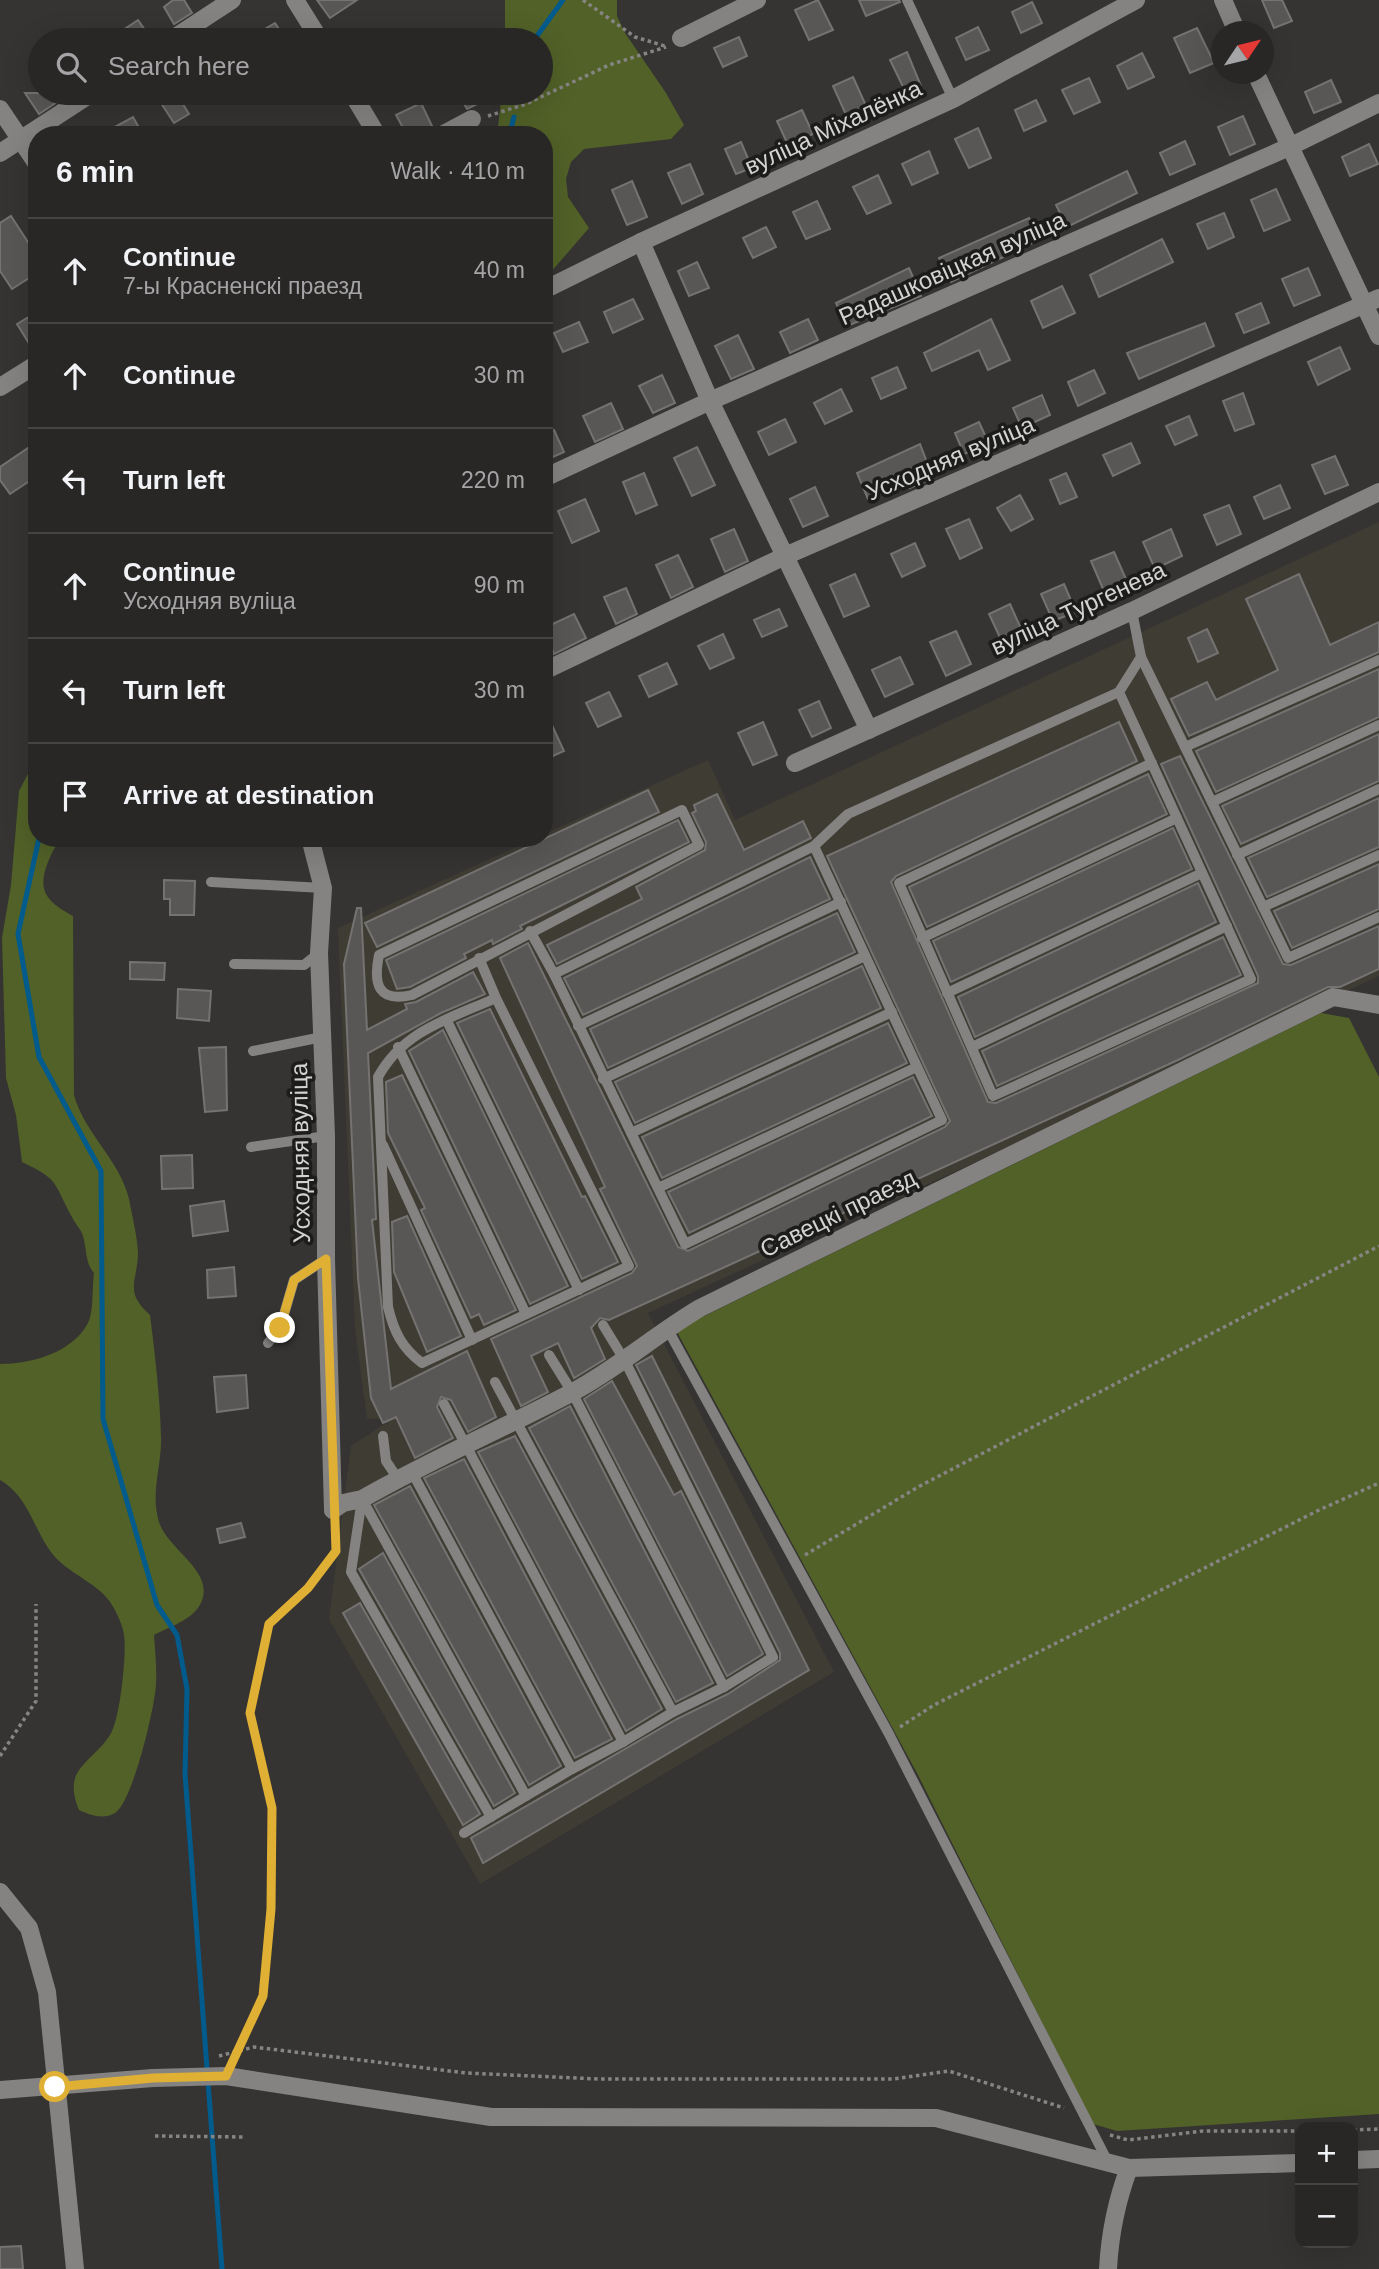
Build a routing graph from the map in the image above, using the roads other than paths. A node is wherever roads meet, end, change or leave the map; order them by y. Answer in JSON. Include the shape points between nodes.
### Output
{"nodes":[{"id":1,"x":232,"y":0,"type":"edge"},
{"id":2,"x":295,"y":0,"type":"edge"},
{"id":3,"x":757,"y":0,"type":"edge"},
{"id":4,"x":907,"y":0,"type":"edge"},
{"id":5,"x":1136,"y":0,"type":"edge"},
{"id":6,"x":1223,"y":0,"type":"edge"},
{"id":7,"x":1232,"y":21,"type":"edge"},
{"id":8,"x":189,"y":28,"type":"edge"},
{"id":9,"x":312,"y":28,"type":"edge"},
{"id":10,"x":674,"y":42,"type":"road end"},
{"id":11,"x":1261,"y":84,"type":"edge"},
{"id":12,"x":953,"y":99,"type":"junction"},
{"id":13,"x":1379,"y":103,"type":"edge"},
{"id":14,"x":74,"y":105,"type":"edge"},
{"id":15,"x":359,"y":105,"type":"edge"},
{"id":16,"x":0,"y":109,"type":"edge"},
{"id":17,"x":472,"y":119,"type":"road end"},
{"id":18,"x":42,"y":126,"type":"edge"},
{"id":19,"x":372,"y":126,"type":"edge"},
{"id":20,"x":459,"y":126,"type":"edge"},
{"id":21,"x":28,"y":135,"type":"edge"},
{"id":22,"x":21,"y":140,"type":"junction"},
{"id":23,"x":1289,"y":147,"type":"junction"},
{"id":24,"x":28,"y":150,"type":"edge"},
{"id":25,"x":0,"y":153,"type":"edge"},
{"id":26,"x":641,"y":242,"type":"junction"},
{"id":27,"x":553,"y":286,"type":"edge"},
{"id":28,"x":1372,"y":301,"type":"edge"},
{"id":29,"x":1379,"y":336,"type":"edge"},
{"id":30,"x":28,"y":370,"type":"edge"},
{"id":31,"x":0,"y":387,"type":"edge"},
{"id":32,"x":710,"y":401,"type":"junction"},
{"id":33,"x":553,"y":474,"type":"edge"},
{"id":34,"x":1379,"y":492,"type":"edge"},
{"id":35,"x":785,"y":556,"type":"junction"},
{"id":36,"x":1132,"y":611,"type":"junction"},
{"id":37,"x":1140,"y":657,"type":"junction"},
{"id":38,"x":1379,"y":660,"type":"edge"},
{"id":39,"x":553,"y":667,"type":"edge"},
{"id":40,"x":1119,"y":692,"type":"junction"},
{"id":41,"x":1379,"y":725,"type":"edge"},
{"id":42,"x":870,"y":730,"type":"junction"},
{"id":43,"x":1185,"y":747,"type":"junction"},
{"id":44,"x":795,"y":763,"type":"dead end"},
{"id":45,"x":1152,"y":763,"type":"junction"},
{"id":46,"x":1379,"y":789,"type":"edge"},
{"id":47,"x":1212,"y":802,"type":"junction"},
{"id":48,"x":1177,"y":818,"type":"junction"},
{"id":49,"x":814,"y":846,"type":"junction"},
{"id":50,"x":312,"y":847,"type":"edge"},
{"id":51,"x":1237,"y":855,"type":"junction"},
{"id":52,"x":1379,"y":855,"type":"edge"},
{"id":53,"x":1202,"y":873,"type":"junction"},
{"id":54,"x":211,"y":882,"type":"dead end"},
{"id":55,"x":323,"y":888,"type":"junction"},
{"id":56,"x":841,"y":902,"type":"junction"},
{"id":57,"x":1263,"y":907,"type":"junction"},
{"id":58,"x":1379,"y":917,"type":"edge"},
{"id":59,"x":1227,"y":926,"type":"junction"},
{"id":60,"x":530,"y":931,"type":"junction"},
{"id":61,"x":922,"y":938,"type":"junction"},
{"id":62,"x":319,"y":953,"type":"junction"},
{"id":63,"x":865,"y":956,"type":"junction"},
{"id":64,"x":480,"y":958,"type":"junction"},
{"id":65,"x":234,"y":964,"type":"dead end"},
{"id":66,"x":554,"y":974,"type":"junction"},
{"id":67,"x":947,"y":993,"type":"junction"},
{"id":68,"x":496,"y":998,"type":"junction"},
{"id":69,"x":1379,"y":1005,"type":"edge"},
{"id":70,"x":891,"y":1012,"type":"junction"},
{"id":71,"x":447,"y":1021,"type":"junction"},
{"id":72,"x":578,"y":1026,"type":"junction"},
{"id":73,"x":322,"y":1037,"type":"junction"},
{"id":74,"x":398,"y":1047,"type":"junction"},
{"id":75,"x":972,"y":1047,"type":"junction"},
{"id":76,"x":253,"y":1051,"type":"dead end"},
{"id":77,"x":917,"y":1067,"type":"junction"},
{"id":78,"x":603,"y":1079,"type":"junction"},
{"id":79,"x":631,"y":1133,"type":"junction"},
{"id":80,"x":327,"y":1136,"type":"junction"},
{"id":81,"x":380,"y":1140,"type":"junction"},
{"id":82,"x":251,"y":1147,"type":"dead end"},
{"id":83,"x":657,"y":1188,"type":"junction"},
{"id":84,"x":326,"y":1259,"type":"junction"},
{"id":85,"x":579,"y":1290,"type":"junction"},
{"id":86,"x":526,"y":1314,"type":"junction"},
{"id":87,"x":603,"y":1325,"type":"dead end"},
{"id":88,"x":667,"y":1328,"type":"junction"},
{"id":89,"x":472,"y":1340,"type":"junction"},
{"id":90,"x":268,"y":1343,"type":"dead end"},
{"id":91,"x":549,"y":1355,"type":"dead end"},
{"id":92,"x":625,"y":1362,"type":"junction"},
{"id":93,"x":495,"y":1382,"type":"dead end"},
{"id":94,"x":572,"y":1392,"type":"junction"},
{"id":95,"x":444,"y":1404,"type":"dead end"},
{"id":96,"x":517,"y":1419,"type":"junction"},
{"id":97,"x":383,"y":1436,"type":"dead end"},
{"id":98,"x":468,"y":1447,"type":"junction"},
{"id":99,"x":405,"y":1476,"type":"junction"},
{"id":100,"x":362,"y":1499,"type":"junction"},
{"id":101,"x":333,"y":1510,"type":"joint"},
{"id":102,"x":724,"y":1687,"type":"junction"},
{"id":103,"x":673,"y":1712,"type":"junction"},
{"id":104,"x":623,"y":1742,"type":"junction"},
{"id":105,"x":572,"y":1769,"type":"junction"},
{"id":106,"x":526,"y":1796,"type":"junction"},
{"id":107,"x":491,"y":1817,"type":"junction"},
{"id":108,"x":464,"y":1833,"type":"dead end"},
{"id":109,"x":0,"y":1892,"type":"edge"},
{"id":110,"x":55,"y":2087,"type":"junction"},
{"id":111,"x":0,"y":2090,"type":"edge"},
{"id":112,"x":1379,"y":2159,"type":"edge"},
{"id":113,"x":1358,"y":2160,"type":"edge"},
{"id":114,"x":1295,"y":2163,"type":"edge"},
{"id":115,"x":1110,"y":2165,"type":"junction"},
{"id":116,"x":1129,"y":2168,"type":"junction"},
{"id":117,"x":75,"y":2269,"type":"edge"},
{"id":118,"x":1108,"y":2269,"type":"edge"}],
"edges":[{"from":1,"to":8,"type":"street"},
{"from":2,"to":9,"type":"street"},
{"from":3,"to":10,"type":"street"},
{"from":4,"to":12,"type":"lane"},
{"from":5,"to":12,"type":"street","name":"вуліца Міхалёнка"},
{"from":6,"to":7,"type":"street"},
{"from":11,"to":23,"type":"street"},
{"from":12,"to":26,"type":"street","name":"вуліца Міхалёнка"},
{"from":13,"to":23,"type":"street","name":"Радашковіцкая вуліца"},
{"from":14,"to":18,"type":"street"},
{"from":15,"to":19,"type":"street"},
{"from":16,"to":22,"type":"street"},
{"from":17,"to":20,"type":"street"},
{"from":21,"to":22,"type":"street"},
{"from":22,"to":24,"type":"street"},
{"from":22,"to":25,"type":"street"},
{"from":23,"to":28,"type":"street"},
{"from":23,"to":32,"type":"street","name":"Радашковіцкая вуліца"},
{"from":26,"to":27,"type":"street","name":"вуліца Міхалёнка"},
{"from":26,"to":32,"type":"street"},
{"from":28,"to":29,"type":"street"},
{"from":28,"to":35,"type":"street","name":"Усходняя вуліца"},
{"from":30,"to":31,"type":"street"},
{"from":32,"to":33,"type":"street","name":"Радашковіцкая вуліца"},
{"from":32,"to":35,"type":"street"},
{"from":34,"to":36,"type":"street","name":"вуліца Тургенева"},
{"from":35,"to":39,"type":"street","name":"Усходняя вуліца"},
{"from":35,"to":42,"type":"street"},
{"from":36,"to":37,"type":"lane"},
{"from":36,"to":42,"type":"street","name":"вуліца Тургенева"},
{"from":37,"to":40,"type":"lane"},
{"from":37,"to":43,"type":"lane"},
{"from":38,"to":43,"type":"lane"},
{"from":40,"to":45,"type":"lane"},
{"from":40,"to":49,"type":"lane","via":[[848,814]]},
{"from":41,"to":47,"type":"lane"},
{"from":42,"to":44,"type":"street","name":"вуліца Тургенева"},
{"from":43,"to":47,"type":"lane"},
{"from":45,"to":48,"type":"lane"},
{"from":45,"to":61,"type":"lane","via":[[899,883]]},
{"from":46,"to":51,"type":"lane"},
{"from":47,"to":51,"type":"lane"},
{"from":48,"to":53,"type":"lane"},
{"from":48,"to":61,"type":"lane"},
{"from":49,"to":56,"type":"lane"},
{"from":49,"to":66,"type":"lane"},
{"from":50,"to":55,"type":"street","name":"Усходняя вуліца"},
{"from":51,"to":57,"type":"lane"},
{"from":52,"to":57,"type":"lane"},
{"from":53,"to":59,"type":"lane"},
{"from":53,"to":67,"type":"lane"},
{"from":54,"to":55,"type":"lane"},
{"from":55,"to":62,"type":"street","name":"Усходняя вуліца"},
{"from":56,"to":63,"type":"lane"},
{"from":56,"to":72,"type":"lane"},
{"from":57,"to":58,"type":"lane","via":[[1288,958]]},
{"from":59,"to":75,"type":"lane"},
{"from":59,"to":75,"type":"lane","via":[[1251,979],[993,1096]]},
{"from":60,"to":64,"type":"lane"},
{"from":60,"to":64,"type":"lane","via":[[699,845],[682,810],[379,955],[375,976],[384,993],[396,999]]},
{"from":60,"to":66,"type":"lane"},
{"from":61,"to":67,"type":"lane"},
{"from":62,"to":65,"type":"lane","via":[[304,965]]},
{"from":62,"to":73,"type":"street","name":"Усходняя вуліца"},
{"from":63,"to":70,"type":"lane"},
{"from":63,"to":78,"type":"lane"},
{"from":64,"to":68,"type":"lane"},
{"from":66,"to":72,"type":"lane"},
{"from":67,"to":75,"type":"lane"},
{"from":68,"to":71,"type":"lane"},
{"from":68,"to":85,"type":"lane","via":[[629,1266]]},
{"from":69,"to":88,"type":"street","name":"Савецкі праезд","via":[[1333,997]]},
{"from":70,"to":77,"type":"lane"},
{"from":70,"to":79,"type":"lane"},
{"from":71,"to":74,"type":"lane"},
{"from":71,"to":85,"type":"lane"},
{"from":72,"to":78,"type":"lane"},
{"from":73,"to":76,"type":"lane"},
{"from":73,"to":80,"type":"street","name":"Усходняя вуліца"},
{"from":74,"to":81,"type":"lane","via":[[377,1077]]},
{"from":74,"to":86,"type":"lane"},
{"from":77,"to":83,"type":"lane"},
{"from":77,"to":83,"type":"lane","via":[[942,1120],[685,1244]]},
{"from":78,"to":79,"type":"lane"},
{"from":79,"to":83,"type":"lane"},
{"from":80,"to":82,"type":"lane"},
{"from":80,"to":84,"type":"street","name":"Усходняя вуліца"},
{"from":81,"to":89,"type":"lane"},
{"from":81,"to":89,"type":"lane","via":[[388,1307],[394,1333],[422,1363]]},
{"from":84,"to":90,"type":"lane","via":[[294,1280],[280,1328]]},
{"from":84,"to":101,"type":"street","name":"Усходняя вуліца"},
{"from":85,"to":86,"type":"lane"},
{"from":86,"to":89,"type":"lane"},
{"from":87,"to":92,"type":"lane"},
{"from":88,"to":92,"type":"street","name":"Савецкі праезд"},
{"from":88,"to":115,"type":"lane","via":[[889,1734]]},
{"from":91,"to":94,"type":"lane"},
{"from":92,"to":94,"type":"street","name":"Савецкі праезд"},
{"from":92,"to":102,"type":"lane","via":[[773,1657]]},
{"from":93,"to":96,"type":"lane"},
{"from":94,"to":96,"type":"street","name":"Савецкі праезд"},
{"from":94,"to":102,"type":"lane"},
{"from":95,"to":98,"type":"lane"},
{"from":96,"to":98,"type":"street","name":"Савецкі праезд"},
{"from":96,"to":103,"type":"lane"},
{"from":97,"to":99,"type":"lane","via":[[386,1461]]},
{"from":98,"to":99,"type":"street","name":"Савецкі праезд"},
{"from":98,"to":104,"type":"lane"},
{"from":99,"to":100,"type":"street","name":"Савецкі праезд"},
{"from":99,"to":105,"type":"lane"},
{"from":100,"to":101,"type":"street","name":"Савецкі праезд"},
{"from":100,"to":106,"type":"lane"},
{"from":100,"to":107,"type":"lane","via":[[351,1572]]},
{"from":102,"to":103,"type":"lane"},
{"from":103,"to":104,"type":"lane"},
{"from":104,"to":105,"type":"lane"},
{"from":105,"to":106,"type":"lane"},
{"from":106,"to":107,"type":"lane"},
{"from":107,"to":108,"type":"lane"},
{"from":109,"to":110,"type":"street","via":[[29,1928],[47,1992]]},
{"from":110,"to":111,"type":"street"},
{"from":110,"to":115,"type":"street","via":[[226,2076],[491,2116],[936,2118]]},
{"from":110,"to":117,"type":"street"},
{"from":112,"to":113,"type":"street"},
{"from":114,"to":116,"type":"street"},
{"from":115,"to":116,"type":"street"},
{"from":116,"to":118,"type":"street","via":[[1116,2202]]}]}
